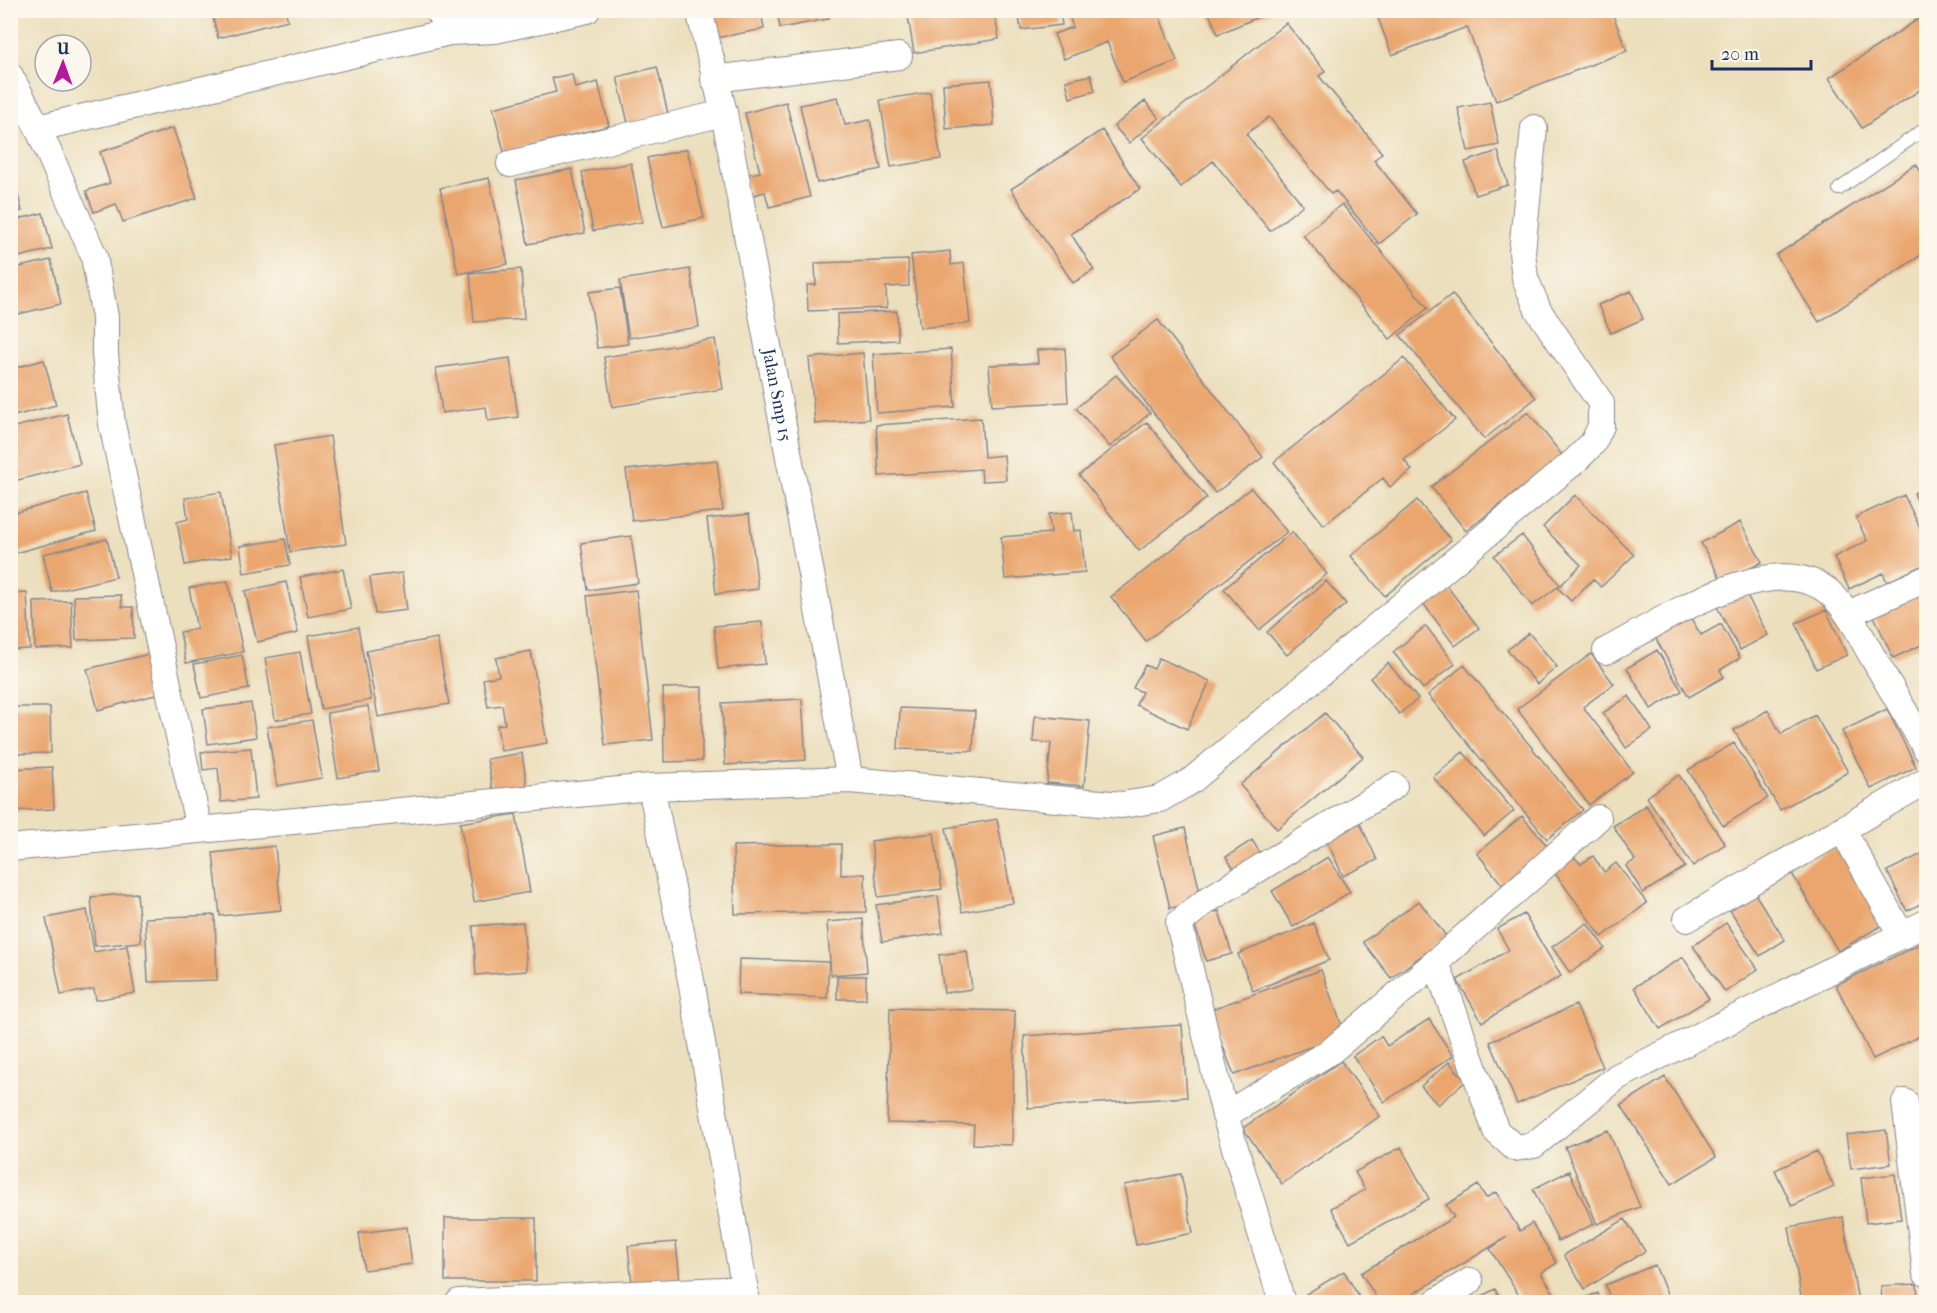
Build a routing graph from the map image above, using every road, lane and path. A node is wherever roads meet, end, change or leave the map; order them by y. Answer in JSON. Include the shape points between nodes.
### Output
{"nodes":[{"id":1,"x":587,"y":10,"type":"edge"},
{"id":2,"x":699,"y":10,"type":"edge"},
{"id":3,"x":443,"y":21,"type":"edge"},
{"id":4,"x":899,"y":56,"type":"dead end"},
{"id":5,"x":10,"y":76,"type":"edge"},
{"id":6,"x":714,"y":79,"type":"junction"},
{"id":7,"x":724,"y":113,"type":"junction"},
{"id":8,"x":38,"y":128,"type":"junction"},
{"id":9,"x":1534,"y":128,"type":"dead end"},
{"id":10,"x":1926,"y":128,"type":"edge"},
{"id":11,"x":510,"y":164,"type":"dead end"},
{"id":12,"x":1839,"y":189,"type":"dead end"},
{"id":13,"x":1926,"y":579,"type":"edge"},
{"id":14,"x":1848,"y":614,"type":"junction"},
{"id":15,"x":1606,"y":651,"type":"dead end"},
{"id":16,"x":1919,"y":719,"type":"edge"},
{"id":17,"x":1926,"y":749,"type":"edge"},
{"id":18,"x":850,"y":780,"type":"junction"},
{"id":19,"x":1926,"y":781,"type":"edge"},
{"id":20,"x":1394,"y":786,"type":"dead end"},
{"id":21,"x":651,"y":787,"type":"junction"},
{"id":22,"x":1598,"y":818,"type":"dead end"},
{"id":23,"x":199,"y":829,"type":"junction"},
{"id":24,"x":1842,"y":829,"type":"junction"},
{"id":25,"x":10,"y":848,"type":"edge"},
{"id":26,"x":1687,"y":920,"type":"dead end"},
{"id":27,"x":1926,"y":922,"type":"edge"},
{"id":28,"x":1902,"y":936,"type":"junction"},
{"id":29,"x":1436,"y":962,"type":"junction"},
{"id":30,"x":1905,"y":1102,"type":"dead end"},
{"id":31,"x":1225,"y":1115,"type":"junction"},
{"id":32,"x":1926,"y":1273,"type":"edge"},
{"id":33,"x":1470,"y":1281,"type":"dead end"},
{"id":34,"x":746,"y":1296,"type":"edge"},
{"id":35,"x":459,"y":1302,"type":"edge"},
{"id":36,"x":1282,"y":1302,"type":"edge"},
{"id":37,"x":1436,"y":1302,"type":"edge"}],
"edges":[{"from":1,"to":3,"type":"street","via":[[495,30]]},
{"from":2,"to":6,"type":"street","name":"Jalan Smp 15"},
{"from":3,"to":8,"type":"street"},
{"from":4,"to":6,"type":"street"},
{"from":5,"to":8,"type":"street"},
{"from":6,"to":7,"type":"street","name":"Jalan Smp 15"},
{"from":7,"to":11,"type":"street"},
{"from":7,"to":18,"type":"street","name":"Jalan Smp 15"},
{"from":8,"to":23,"type":"street","via":[[93,256],[105,318],[112,424]]},
{"from":9,"to":18,"type":"street","via":[[1522,252],[1526,278],[1538,310],[1601,403],[1601,426],[1593,443],[1576,460],[1191,782],[1160,799],[1122,805]]},
{"from":10,"to":12,"type":"lane"},
{"from":13,"to":14,"type":"street"},
{"from":14,"to":15,"type":"street","via":[[1829,592],[1804,580],[1773,578],[1727,588]]},
{"from":14,"to":16,"type":"street"},
{"from":16,"to":17,"type":"street"},
{"from":18,"to":21,"type":"street"},
{"from":19,"to":24,"type":"street"},
{"from":20,"to":31,"type":"street","via":[[1206,901],[1179,923]]},
{"from":21,"to":23,"type":"street"},
{"from":21,"to":34,"type":"street","via":[[691,980]]},
{"from":22,"to":29,"type":"street"},
{"from":23,"to":25,"type":"street"},
{"from":24,"to":26,"type":"street"},
{"from":24,"to":28,"type":"street"},
{"from":27,"to":28,"type":"street"},
{"from":28,"to":29,"type":"street","via":[[1617,1077],[1533,1145],[1515,1148],[1496,1131]]},
{"from":29,"to":31,"type":"street","via":[[1330,1051]]},
{"from":30,"to":32,"type":"street"},
{"from":31,"to":36,"type":"street"},
{"from":33,"to":37,"type":"street"},
{"from":34,"to":35,"type":"street"}]}
